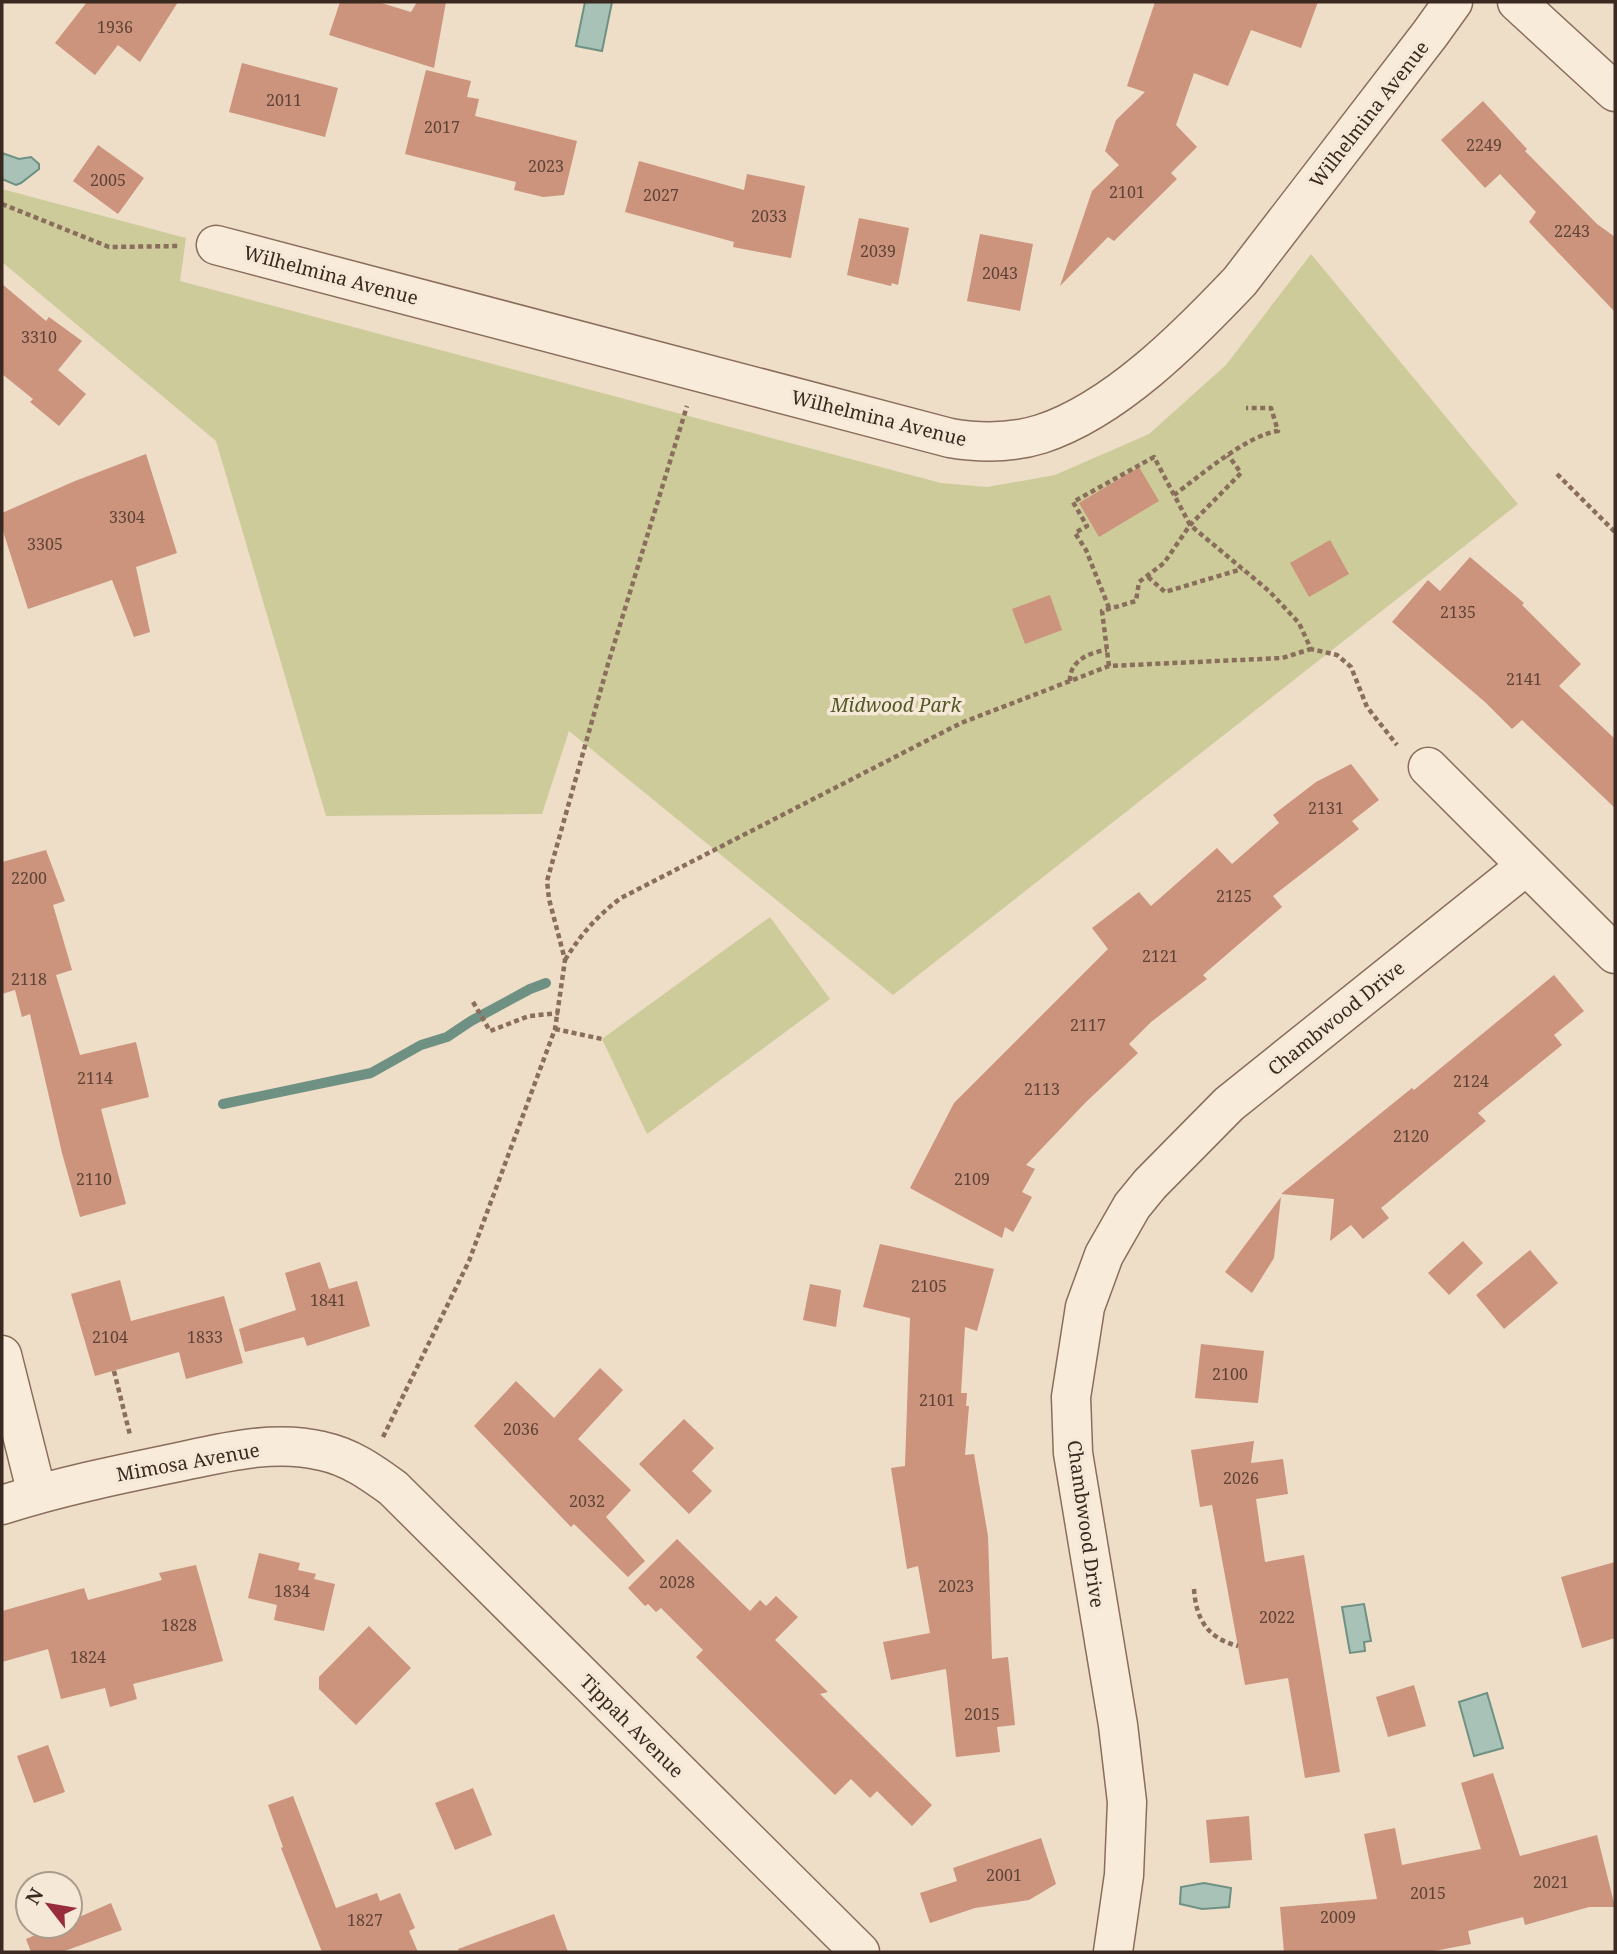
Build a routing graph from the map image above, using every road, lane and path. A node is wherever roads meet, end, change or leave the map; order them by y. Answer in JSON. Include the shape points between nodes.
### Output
{"nodes":[{"id":1,"x":1453,"y":2,"type":"edge"},
{"id":2,"x":1517,"y":2,"type":"edge"},
{"id":3,"x":1615,"y":92,"type":"edge"},
{"id":4,"x":2,"y":204,"type":"edge"},
{"id":5,"x":216,"y":245,"type":"joint"},
{"id":6,"x":698,"y":372,"type":"junction"},
{"id":7,"x":1246,"y":408,"type":"dead end"},
{"id":8,"x":1228,"y":455,"type":"junction"},
{"id":9,"x":1557,"y":474,"type":"dead end"},
{"id":10,"x":1174,"y":495,"type":"junction"},
{"id":11,"x":1190,"y":525,"type":"junction"},
{"id":12,"x":1615,"y":532,"type":"edge"},
{"id":13,"x":1242,"y":569,"type":"junction"},
{"id":14,"x":1148,"y":577,"type":"junction"},
{"id":15,"x":1108,"y":608,"type":"junction"},
{"id":16,"x":1311,"y":649,"type":"junction"},
{"id":17,"x":1107,"y":650,"type":"junction"},
{"id":18,"x":1109,"y":666,"type":"junction"},
{"id":19,"x":1070,"y":681,"type":"junction"},
{"id":20,"x":1428,"y":767,"type":"joint"},
{"id":21,"x":1526,"y":866,"type":"junction"},
{"id":22,"x":1615,"y":954,"type":"edge"},
{"id":23,"x":565,"y":960,"type":"junction"},
{"id":24,"x":473,"y":1002,"type":"dead end"},
{"id":25,"x":559,"y":1013,"type":"junction"},
{"id":26,"x":555,"y":1028,"type":"junction"},
{"id":27,"x":602,"y":1039,"type":"dead end"},
{"id":28,"x":2,"y":1355,"type":"edge"},
{"id":29,"x":114,"y":1371,"type":"dead end"},
{"id":30,"x":367,"y":1469,"type":"junction"},
{"id":31,"x":138,"y":1470,"type":"junction"},
{"id":32,"x":19,"y":1500,"type":"edge"},
{"id":33,"x":404,"y":1500,"type":"joint"},
{"id":34,"x":1194,"y":1589,"type":"dead end"},
{"id":35,"x":1238,"y":1646,"type":"dead end"},
{"id":36,"x":860,"y":1952,"type":"edge"},
{"id":37,"x":1113,"y":1952,"type":"edge"}],
"edges":[{"from":1,"to":6,"type":"street","name":"Wilhelmina Avenue","via":[[1240,281],[1143,373],[1084,416],[1041,434],[972,442]]},
{"from":2,"to":3,"type":"street"},
{"from":4,"to":5,"type":"path","via":[[109,247]]},
{"from":5,"to":6,"type":"street","name":"Wilhelmina Avenue"},
{"from":6,"to":23,"type":"path","via":[[547,881]]},
{"from":7,"to":8,"type":"path","via":[[1271,408],[1278,431]]},
{"from":8,"to":10,"type":"path"},
{"from":8,"to":11,"type":"path","via":[[1241,472]]},
{"from":9,"to":12,"type":"path"},
{"from":10,"to":11,"type":"path"},
{"from":10,"to":15,"type":"path","via":[[1154,457],[1073,502],[1087,526],[1075,533]]},
{"from":11,"to":13,"type":"path"},
{"from":11,"to":14,"type":"path","via":[[1164,563]]},
{"from":13,"to":14,"type":"path","via":[[1166,592]]},
{"from":13,"to":16,"type":"path","via":[[1299,623]]},
{"from":14,"to":15,"type":"path","via":[[1139,582],[1136,601]]},
{"from":15,"to":17,"type":"path","via":[[1102,611]]},
{"from":16,"to":18,"type":"path","via":[[1282,658]]},
{"from":16,"to":20,"type":"path","via":[[1337,655],[1352,667],[1367,707],[1410,761]]},
{"from":17,"to":18,"type":"path"},
{"from":17,"to":19,"type":"path","via":[[1083,657]]},
{"from":18,"to":19,"type":"path"},
{"from":19,"to":23,"type":"path","via":[[961,723],[621,898],[598,915]]},
{"from":20,"to":21,"type":"street"},
{"from":21,"to":22,"type":"street"},
{"from":21,"to":37,"type":"street","name":"Chambwood Drive","via":[[1229,1104],[1150,1184],[1104,1255],[1085,1307],[1072,1397],[1073,1453],[1127,1802],[1124,1875]]},
{"from":23,"to":25,"type":"path"},
{"from":24,"to":25,"type":"path","via":[[491,1031],[529,1016]]},
{"from":25,"to":26,"type":"path"},
{"from":26,"to":27,"type":"path"},
{"from":26,"to":30,"type":"path","via":[[470,1261]]},
{"from":28,"to":32,"type":"street"},
{"from":29,"to":31,"type":"path"},
{"from":30,"to":31,"type":"street","name":"Mimosa Avenue","via":[[322,1451],[282,1447]]},
{"from":30,"to":33,"type":"street","name":"Mimosa Avenue"},
{"from":31,"to":32,"type":"street","name":"Mimosa Avenue"},
{"from":33,"to":36,"type":"street","name":"Tippah Avenue"},
{"from":34,"to":35,"type":"path","via":[[1199,1619],[1210,1633]]}]}
